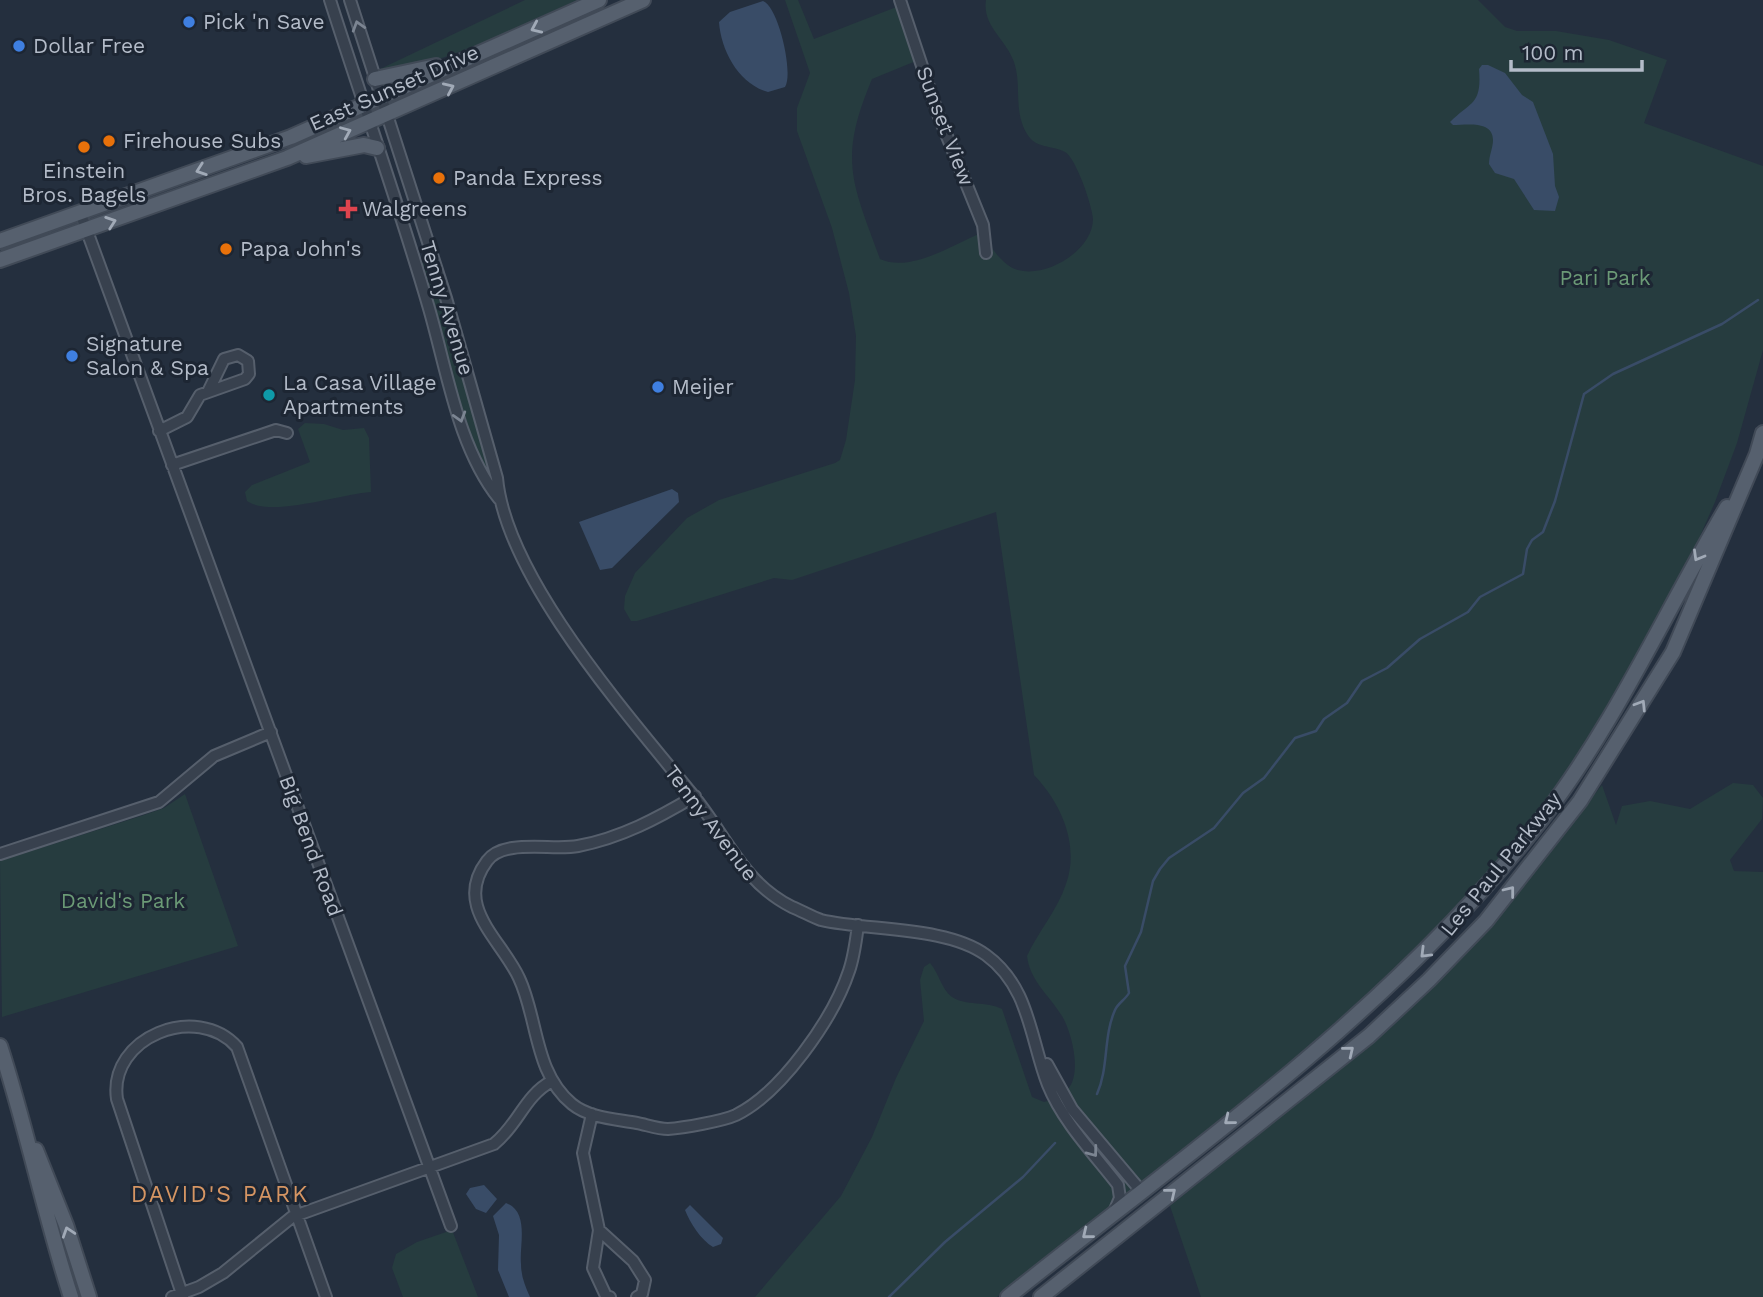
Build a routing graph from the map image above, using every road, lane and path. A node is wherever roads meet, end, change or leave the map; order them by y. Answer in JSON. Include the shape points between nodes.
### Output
{"nodes":[{"id":1,"x":347,"y":0,"type":"edge"},
{"id":2,"x":599,"y":0,"type":"edge"},
{"id":3,"x":643,"y":0,"type":"edge"},
{"id":4,"x":900,"y":0,"type":"edge"},
{"id":5,"x":330,"y":2,"type":"edge"},
{"id":6,"x":365,"y":48,"type":"junction"},
{"id":7,"x":347,"y":54,"type":"junction"},
{"id":8,"x":458,"y":62,"type":"junction"},
{"id":9,"x":375,"y":79,"type":"junction"},
{"id":10,"x":381,"y":98,"type":"junction"},
{"id":11,"x":364,"y":106,"type":"junction"},
{"id":12,"x":386,"y":115,"type":"junction"},
{"id":13,"x":369,"y":122,"type":"junction"},
{"id":14,"x":377,"y":148,"type":"junction"},
{"id":15,"x":287,"y":158,"type":"junction"},
{"id":16,"x":80,"y":212,"type":"junction"},
{"id":17,"x":86,"y":230,"type":"junction"},
{"id":18,"x":0,"y":241,"type":"edge"},
{"id":19,"x":986,"y":253,"type":"dead end"},
{"id":20,"x":433,"y":257,"type":"junction"},
{"id":21,"x":0,"y":260,"type":"edge"},
{"id":22,"x":415,"y":263,"type":"junction"},
{"id":23,"x":466,"y":372,"type":"junction"},
{"id":24,"x":449,"y":378,"type":"junction"},
{"id":25,"x":208,"y":392,"type":"dead end"},
{"id":26,"x":159,"y":430,"type":"junction"},
{"id":27,"x":287,"y":433,"type":"dead end"},
{"id":28,"x":1763,"y":433,"type":"edge"},
{"id":29,"x":1757,"y":454,"type":"junction"},
{"id":30,"x":172,"y":465,"type":"junction"},
{"id":31,"x":499,"y":499,"type":"junction"},
{"id":32,"x":271,"y":732,"type":"junction"},
{"id":33,"x":695,"y":796,"type":"junction"},
{"id":34,"x":0,"y":854,"type":"edge"},
{"id":35,"x":858,"y":925,"type":"junction"},
{"id":36,"x":0,"y":1046,"type":"edge"},
{"id":37,"x":1038,"y":1050,"type":"junction"},
{"id":38,"x":552,"y":1081,"type":"junction"},
{"id":39,"x":592,"y":1114,"type":"junction"},
{"id":40,"x":24,"y":1123,"type":"junction"},
{"id":41,"x":430,"y":1168,"type":"junction"},
{"id":42,"x":1141,"y":1191,"type":"junction"},
{"id":43,"x":1114,"y":1212,"type":"junction"},
{"id":44,"x":297,"y":1215,"type":"junction"},
{"id":45,"x":451,"y":1226,"type":"dead end"},
{"id":46,"x":599,"y":1230,"type":"junction"},
{"id":47,"x":179,"y":1296,"type":"edge"},
{"id":48,"x":71,"y":1297,"type":"edge"},
{"id":49,"x":89,"y":1297,"type":"edge"},
{"id":50,"x":326,"y":1297,"type":"edge"},
{"id":51,"x":610,"y":1297,"type":"edge"},
{"id":52,"x":637,"y":1297,"type":"edge"},
{"id":53,"x":1008,"y":1297,"type":"edge"},
{"id":54,"x":1033,"y":1297,"type":"edge"},
{"id":55,"x":1041,"y":1297,"type":"edge"}],
"edges":[{"from":1,"to":5,"type":"street"},
{"from":6,"to":1,"type":"street","name":"Tenny Avenue","one_way":true},
{"from":2,"to":8,"type":"main road","name":"East Sunset Drive","one_way":true},
{"from":12,"to":3,"type":"main road","name":"East Sunset Drive","one_way":true},
{"from":4,"to":19,"type":"street","name":"Sunset View","via":[[938,114],[984,225]]},
{"from":5,"to":7,"type":"street","name":"Tenny Avenue"},
{"from":6,"to":7,"type":"street"},
{"from":6,"to":9,"type":"street","name":"Tenny Avenue"},
{"from":7,"to":11,"type":"street","name":"Tenny Avenue"},
{"from":8,"to":9,"type":"main road"},
{"from":8,"to":10,"type":"main road","name":"East Sunset Drive"},
{"from":9,"to":10,"type":"street","name":"Tenny Avenue"},
{"from":10,"to":11,"type":"main road","name":"East Sunset Drive"},
{"from":10,"to":12,"type":"street","name":"Tenny Avenue"},
{"from":11,"to":13,"type":"street","name":"Tenny Avenue"},
{"from":11,"to":16,"type":"main road","name":"East Sunset Drive","one_way":true,"via":[[265,147]]},
{"from":12,"to":13,"type":"main road","name":"East Sunset Drive"},
{"from":12,"to":20,"type":"street","name":"Tenny Avenue"},
{"from":13,"to":14,"type":"street","name":"Tenny Avenue"},
{"from":15,"to":13,"type":"main road","name":"East Sunset Drive","one_way":true},
{"from":14,"to":15,"type":"main road","via":[[365,145]]},
{"from":14,"to":22,"type":"street","name":"Tenny Avenue"},
{"from":17,"to":15,"type":"main road","name":"East Sunset Drive","one_way":true},
{"from":16,"to":17,"type":"street","name":"Big Bend Road"},
{"from":16,"to":18,"type":"main road","name":"East Sunset Drive"},
{"from":17,"to":21,"type":"main road","name":"East Sunset Drive"},
{"from":17,"to":26,"type":"street","name":"Big Bend Road"},
{"from":20,"to":22,"type":"street"},
{"from":20,"to":23,"type":"street","name":"Tenny Avenue"},
{"from":22,"to":24,"type":"street","name":"Tenny Avenue"},
{"from":23,"to":24,"type":"street"},
{"from":23,"to":31,"type":"street","name":"Tenny Avenue","via":[[498,478]]},
{"from":24,"to":31,"type":"street","name":"Tenny Avenue","one_way":true,"via":[[474,458]]},
{"from":25,"to":26,"type":"street","via":[[197,399],[187,417]]},
{"from":26,"to":30,"type":"street","name":"Big Bend Road"},
{"from":27,"to":30,"type":"street","via":[[276,430]]},
{"from":28,"to":29,"type":"main road","name":"Les Paul Parkway"},
{"from":29,"to":42,"type":"main road","name":"Les Paul Parkway","one_way":true,"via":[[1616,710],[1564,789],[1492,881],[1361,1013]]},
{"from":55,"to":29,"type":"main road","name":"Les Paul Parkway","one_way":true,"via":[[1368,1036],[1486,921],[1580,801],[1673,652]]},
{"from":30,"to":32,"type":"street","name":"Big Bend Road"},
{"from":31,"to":33,"type":"street","name":"Tenny Avenue","via":[[530,573],[555,615],[651,745]]},
{"from":32,"to":34,"type":"street","via":[[214,756],[159,802]]},
{"from":32,"to":41,"type":"street","name":"Big Bend Road"},
{"from":33,"to":35,"type":"street","name":"Tenny Avenue","via":[[737,862],[760,887],[820,920]]},
{"from":33,"to":38,"type":"street","via":[[646,825],[577,846],[517,847],[488,859],[474,885],[479,918],[520,979]]},
{"from":35,"to":37,"type":"street","name":"Tenny Avenue","via":[[941,937],[985,954],[1020,990]]},
{"from":35,"to":39,"type":"street","via":[[848,973],[826,1017],[767,1094],[734,1116],[668,1129]]},
{"from":36,"to":40,"type":"main road"},
{"from":37,"to":42,"type":"street","name":"Tenny Avenue","via":[[1072,1109]]},
{"from":37,"to":43,"type":"street","name":"Tenny Avenue","one_way":true,"via":[[1063,1113],[1118,1185],[1120,1198]]},
{"from":38,"to":39,"type":"street","via":[[572,1104]]},
{"from":38,"to":41,"type":"street","via":[[534,1090],[509,1132],[494,1144]]},
{"from":39,"to":46,"type":"street","via":[[583,1153]]},
{"from":40,"to":48,"type":"main road","via":[[44,1211]]},
{"from":49,"to":40,"type":"main road","one_way":true},
{"from":41,"to":44,"type":"street"},
{"from":41,"to":45,"type":"street","name":"Big Bend Road"},
{"from":42,"to":43,"type":"main road","name":"Les Paul Parkway"},
{"from":42,"to":54,"type":"main road","via":[[1142,1205]]},
{"from":43,"to":53,"type":"main road","name":"Les Paul Parkway","one_way":true},
{"from":44,"to":47,"type":"street","via":[[223,1273]]},
{"from":44,"to":47,"type":"street","via":[[237,1047],[219,1032],[194,1026],[142,1041],[119,1066],[117,1099]]},
{"from":44,"to":50,"type":"street"},
{"from":46,"to":51,"type":"street","via":[[593,1268]]},
{"from":46,"to":52,"type":"street","via":[[634,1261],[645,1280]]}]}
